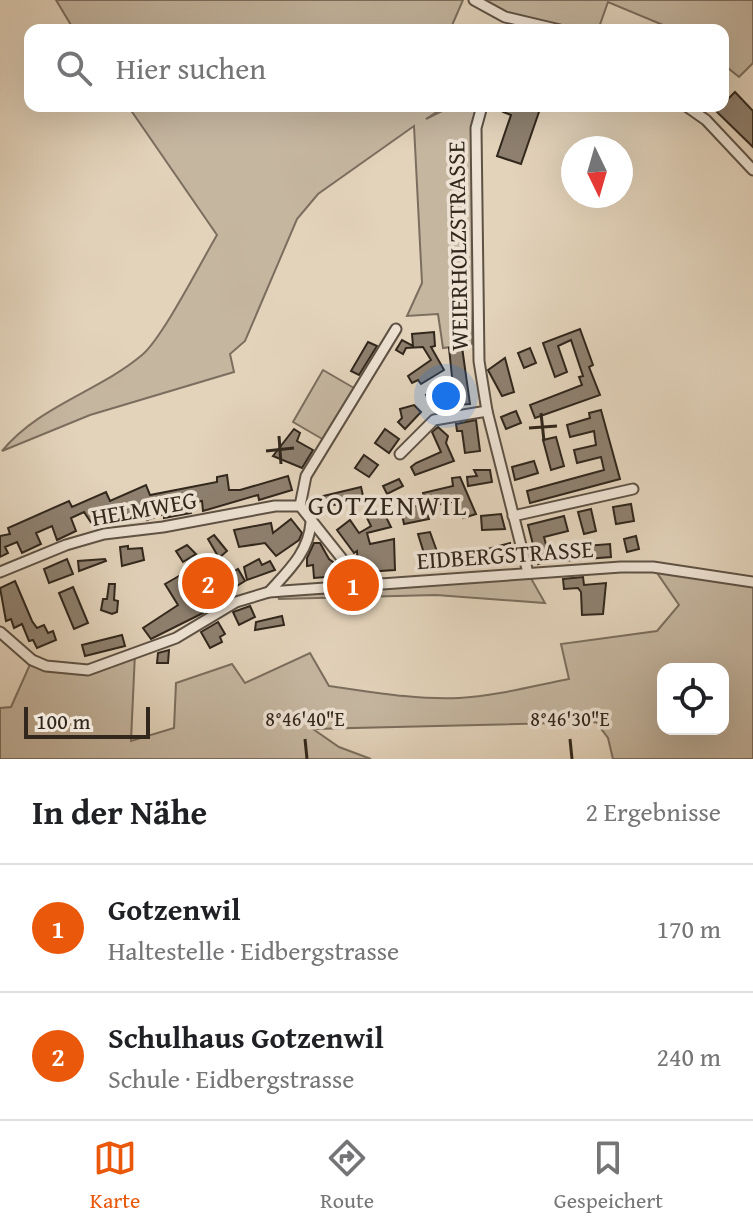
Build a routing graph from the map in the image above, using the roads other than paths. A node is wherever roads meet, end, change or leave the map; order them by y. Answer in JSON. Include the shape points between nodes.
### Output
{"nodes":[{"id":1,"x":474,"y":0,"type":"edge"},
{"id":2,"x":505,"y":17,"type":"junction"},
{"id":3,"x":503,"y":24,"type":"edge"},
{"id":4,"x":535,"y":24,"type":"edge"},
{"id":5,"x":480,"y":112,"type":"edge"},
{"id":6,"x":695,"y":112,"type":"edge"},
{"id":7,"x":753,"y":170,"type":"edge"},
{"id":8,"x":396,"y":329,"type":"dead end"},
{"id":9,"x":487,"y":411,"type":"junction"},
{"id":10,"x":400,"y":454,"type":"dead end"},
{"id":11,"x":633,"y":489,"type":"dead end"},
{"id":12,"x":300,"y":506,"type":"junction"},
{"id":13,"x":513,"y":516,"type":"junction"},
{"id":14,"x":311,"y":522,"type":"junction"},
{"id":15,"x":0,"y":572,"type":"edge"},
{"id":16,"x":528,"y":573,"type":"junction"},
{"id":17,"x":753,"y":582,"type":"edge"},
{"id":18,"x":363,"y":585,"type":"junction"},
{"id":19,"x":269,"y":592,"type":"junction"},
{"id":20,"x":0,"y":632,"type":"edge"}],
"edges":[{"from":1,"to":2,"type":"street"},
{"from":2,"to":3,"type":"street"},
{"from":2,"to":4,"type":"street"},
{"from":5,"to":9,"type":"street","name":"WEIERHOLZSTRASSE","via":[[476,128],[477,341]]},
{"from":6,"to":7,"type":"street"},
{"from":8,"to":12,"type":"street","via":[[306,476]]},
{"from":9,"to":10,"type":"street","via":[[434,420]]},
{"from":9,"to":13,"type":"street","name":"WEIERHOLZSTRASSE"},
{"from":11,"to":13,"type":"street"},
{"from":12,"to":14,"type":"street"},
{"from":12,"to":15,"type":"street","name":"HELMWEG","via":[[104,534]]},
{"from":13,"to":16,"type":"street","name":"WEIERHOLZSTRASSE"},
{"from":14,"to":18,"type":"street"},
{"from":14,"to":19,"type":"street","via":[[297,562]]},
{"from":16,"to":17,"type":"street","name":"EIDBERGSTRASSE","via":[[653,567]]},
{"from":16,"to":18,"type":"street","name":"EIDBERGSTRASSE"},
{"from":18,"to":19,"type":"street","name":"EIDBERGSTRASSE"},
{"from":19,"to":20,"type":"street","name":"EIDBERGSTRASSE","via":[[236,602],[176,638],[88,670],[65,671],[32,660]]}]}
